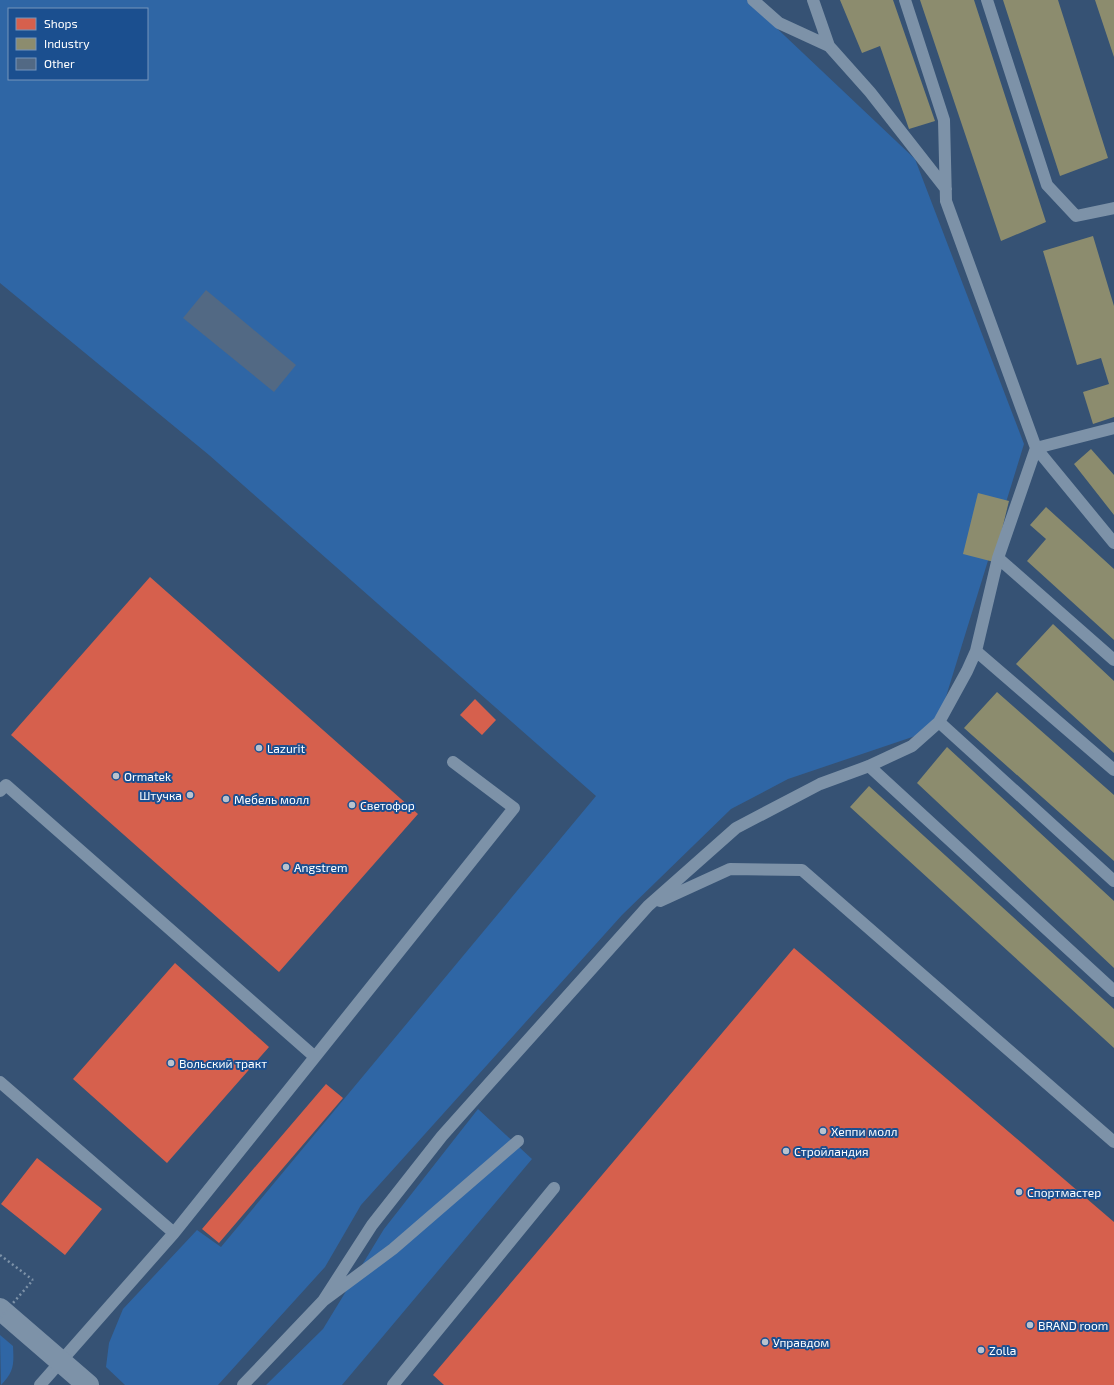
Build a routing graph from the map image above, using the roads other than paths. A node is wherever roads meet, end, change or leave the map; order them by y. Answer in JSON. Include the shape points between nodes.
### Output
{"nodes":[{"id":1,"x":753,"y":0,"type":"edge"},
{"id":2,"x":813,"y":0,"type":"edge"},
{"id":3,"x":905,"y":0,"type":"edge"},
{"id":4,"x":986,"y":0,"type":"edge"},
{"id":5,"x":829,"y":46,"type":"junction"},
{"id":6,"x":946,"y":189,"type":"junction"},
{"id":7,"x":1114,"y":208,"type":"edge"},
{"id":8,"x":1113,"y":430,"type":"edge"},
{"id":9,"x":1036,"y":448,"type":"junction"},
{"id":10,"x":1114,"y":543,"type":"edge"},
{"id":11,"x":998,"y":558,"type":"junction"},
{"id":12,"x":976,"y":651,"type":"junction"},
{"id":13,"x":1114,"y":660,"type":"edge"},
{"id":14,"x":938,"y":722,"type":"junction"},
{"id":15,"x":453,"y":762,"type":"dead end"},
{"id":16,"x":869,"y":766,"type":"junction"},
{"id":17,"x":1114,"y":770,"type":"edge"},
{"id":18,"x":0,"y":791,"type":"edge"},
{"id":19,"x":1114,"y":881,"type":"edge"},
{"id":20,"x":648,"y":906,"type":"junction"},
{"id":21,"x":1114,"y":991,"type":"edge"},
{"id":22,"x":315,"y":1057,"type":"junction"},
{"id":23,"x":0,"y":1082,"type":"edge"},
{"id":24,"x":518,"y":1141,"type":"dead end"},
{"id":25,"x":1114,"y":1142,"type":"edge"},
{"id":26,"x":554,"y":1188,"type":"dead end"},
{"id":27,"x":174,"y":1233,"type":"junction"},
{"id":28,"x":323,"y":1302,"type":"junction"},
{"id":29,"x":0,"y":1309,"type":"edge"},
{"id":30,"x":62,"y":1362,"type":"junction"},
{"id":31,"x":40,"y":1385,"type":"edge"},
{"id":32,"x":88,"y":1385,"type":"edge"},
{"id":33,"x":242,"y":1385,"type":"edge"},
{"id":34,"x":393,"y":1385,"type":"edge"}],
"edges":[{"from":1,"to":5,"type":"lane","via":[[779,23]]},
{"from":2,"to":5,"type":"lane"},
{"from":3,"to":6,"type":"lane","via":[[944,120]]},
{"from":4,"to":7,"type":"lane","via":[[1047,185],[1076,216]]},
{"from":5,"to":6,"type":"lane","via":[[870,92]]},
{"from":6,"to":9,"type":"lane","via":[[946,201]]},
{"from":8,"to":9,"type":"lane"},
{"from":9,"to":10,"type":"lane"},
{"from":9,"to":11,"type":"lane"},
{"from":11,"to":12,"type":"lane"},
{"from":11,"to":13,"type":"lane"},
{"from":12,"to":14,"type":"lane"},
{"from":12,"to":17,"type":"lane"},
{"from":14,"to":16,"type":"lane","via":[[912,746]]},
{"from":14,"to":19,"type":"lane"},
{"from":15,"to":22,"type":"lane","via":[[514,808]]},
{"from":16,"to":20,"type":"lane","via":[[820,784],[736,828]]},
{"from":16,"to":21,"type":"lane"},
{"from":18,"to":22,"type":"lane","via":[[6,785]]},
{"from":20,"to":25,"type":"lane","via":[[730,869],[802,870]]},
{"from":20,"to":28,"type":"lane","via":[[442,1136],[372,1225]]},
{"from":22,"to":27,"type":"lane"},
{"from":23,"to":27,"type":"lane"},
{"from":24,"to":28,"type":"lane","via":[[393,1249]]},
{"from":26,"to":34,"type":"lane"},
{"from":27,"to":30,"type":"lane"},
{"from":28,"to":33,"type":"lane"},
{"from":29,"to":30,"type":"street"},
{"from":30,"to":31,"type":"lane"},
{"from":30,"to":32,"type":"street"}]}
